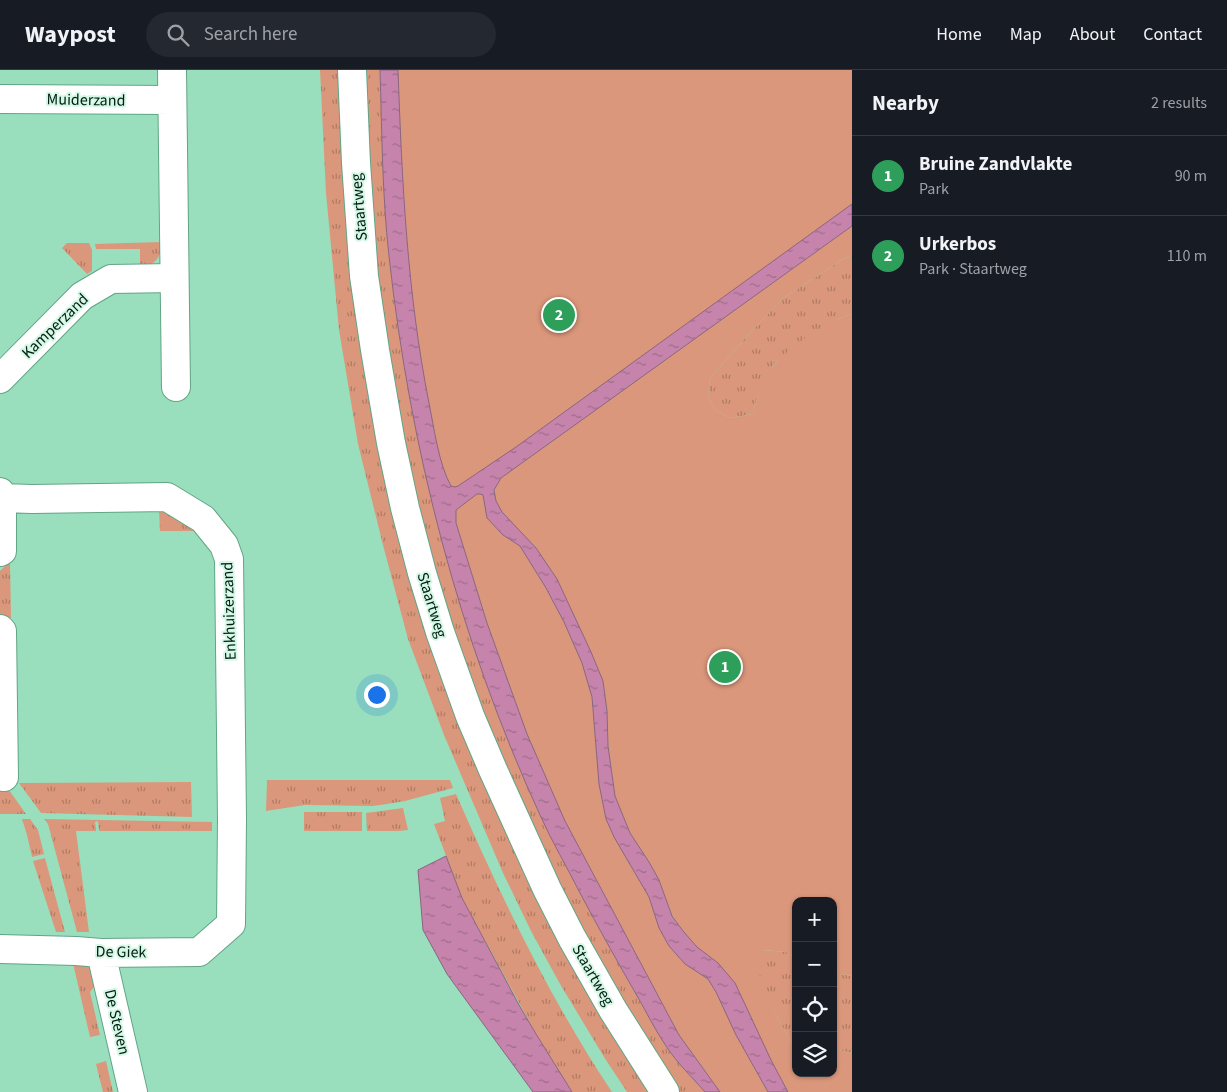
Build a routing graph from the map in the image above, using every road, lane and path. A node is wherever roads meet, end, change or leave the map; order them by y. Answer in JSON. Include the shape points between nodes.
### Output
{"nodes":[{"id":1,"x":172,"y":70,"type":"edge"},
{"id":2,"x":352,"y":70,"type":"edge"},
{"id":3,"x":0,"y":99,"type":"edge"},
{"id":4,"x":172,"y":100,"type":"junction"},
{"id":5,"x":174,"y":278,"type":"junction"},
{"id":6,"x":0,"y":379,"type":"edge"},
{"id":7,"x":176,"y":387,"type":"dead end"},
{"id":8,"x":1,"y":495,"type":"edge"},
{"id":9,"x":0,"y":552,"type":"edge"},
{"id":10,"x":0,"y":629,"type":"edge"},
{"id":11,"x":4,"y":777,"type":"dead end"},
{"id":12,"x":231,"y":924,"type":"joint"},
{"id":13,"x":0,"y":949,"type":"edge"},
{"id":14,"x":101,"y":953,"type":"junction"},
{"id":15,"x":133,"y":1092,"type":"edge"},
{"id":16,"x":666,"y":1092,"type":"edge"}],
"edges":[{"from":1,"to":4,"type":"street"},
{"from":2,"to":16,"type":"street","name":"Staartweg","via":[[364,276],[376,359],[405,508],[440,632],[470,716],[547,889],[613,1010]]},
{"from":3,"to":4,"type":"street","name":"Muiderzand"},
{"from":4,"to":5,"type":"street"},
{"from":5,"to":6,"type":"street","name":"Kamperzand","via":[[111,279],[82,296]]},
{"from":5,"to":7,"type":"street"},
{"from":8,"to":9,"type":"street"},
{"from":8,"to":12,"type":"street","name":"Enkhuizerzand","via":[[32,499],[167,497],[203,519],[224,545],[229,559]]},
{"from":10,"to":11,"type":"street"},
{"from":12,"to":14,"type":"street","name":"De Giek","via":[[199,952]]},
{"from":13,"to":14,"type":"street","name":"De Giek"},
{"from":14,"to":15,"type":"street","name":"De Steven"}]}
